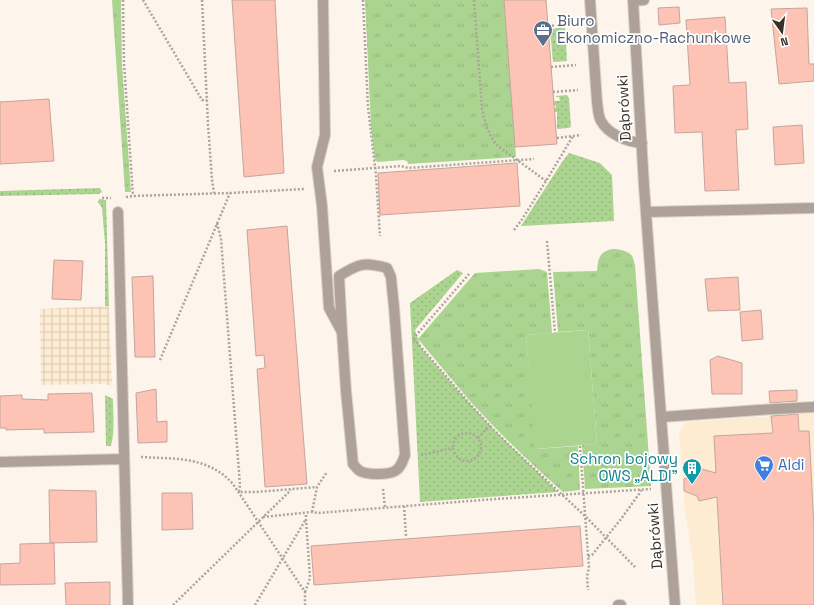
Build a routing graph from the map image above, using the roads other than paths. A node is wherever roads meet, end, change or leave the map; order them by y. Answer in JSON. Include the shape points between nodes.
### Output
{"nodes":[{"id":1,"x":322,"y":0,"type":"edge"},
{"id":2,"x":590,"y":0,"type":"edge"},
{"id":3,"x":633,"y":0,"type":"edge"},
{"id":4,"x":644,"y":0,"type":"edge"},
{"id":5,"x":642,"y":143,"type":"junction"},
{"id":6,"x":814,"y":208,"type":"edge"},
{"id":7,"x":118,"y":212,"type":"dead end"},
{"id":8,"x":647,"y":212,"type":"junction"},
{"id":9,"x":342,"y":332,"type":"junction"},
{"id":10,"x":814,"y":407,"type":"edge"},
{"id":11,"x":662,"y":417,"type":"junction"},
{"id":12,"x":124,"y":459,"type":"junction"},
{"id":13,"x":0,"y":462,"type":"edge"},
{"id":14,"x":128,"y":605,"type":"edge"},
{"id":15,"x":618,"y":605,"type":"edge"},
{"id":16,"x":621,"y":605,"type":"edge"},
{"id":17,"x":675,"y":605,"type":"edge"}],
"edges":[{"from":1,"to":9,"type":"street","via":[[325,135],[317,172],[329,308]]},
{"from":2,"to":5,"type":"street","via":[[599,118],[604,126],[615,134],[629,142]]},
{"from":3,"to":4,"type":"street","name":"Dąbrówki"},
{"from":3,"to":5,"type":"street","name":"Dąbrówki"},
{"from":5,"to":8,"type":"street","name":"Dąbrówki"},
{"from":6,"to":8,"type":"street"},
{"from":7,"to":12,"type":"street"},
{"from":8,"to":11,"type":"street","name":"Dąbrówki"},
{"from":9,"to":9,"type":"street","via":[[354,464],[361,471],[372,474],[396,471],[405,455],[394,307],[391,277],[387,268],[363,264],[340,276]]},
{"from":10,"to":11,"type":"street"},
{"from":11,"to":17,"type":"street","name":"Dąbrówki"},
{"from":12,"to":13,"type":"street"},
{"from":12,"to":14,"type":"street"},
{"from":15,"to":16,"type":"street"}]}
